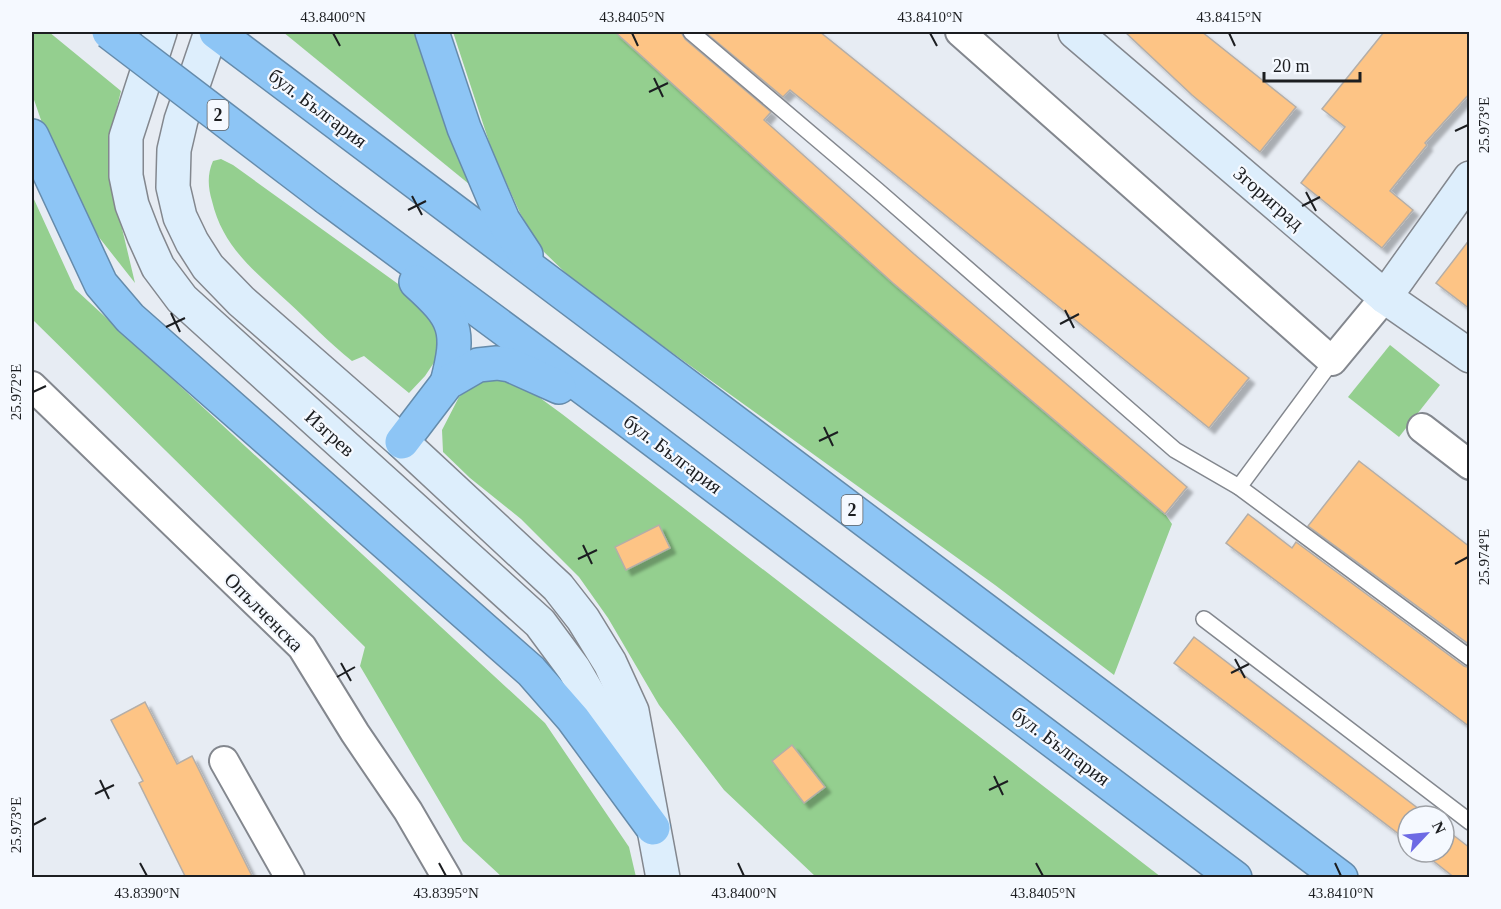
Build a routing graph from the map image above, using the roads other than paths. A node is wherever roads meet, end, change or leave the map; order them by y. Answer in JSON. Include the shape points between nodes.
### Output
{"nodes":[{"id":1,"x":109,"y":32,"type":"edge"},
{"id":2,"x":159,"y":32,"type":"edge"},
{"id":3,"x":214,"y":32,"type":"edge"},
{"id":4,"x":432,"y":32,"type":"edge"},
{"id":5,"x":691,"y":32,"type":"edge"},
{"id":6,"x":960,"y":32,"type":"edge"},
{"id":7,"x":1075,"y":32,"type":"edge"},
{"id":8,"x":32,"y":136,"type":"edge"},
{"id":9,"x":1470,"y":178,"type":"edge"},
{"id":10,"x":327,"y":198,"type":"junction"},
{"id":11,"x":541,"y":276,"type":"junction"},
{"id":12,"x":1385,"y":297,"type":"junction"},
{"id":13,"x":1470,"y":356,"type":"edge"},
{"id":14,"x":1332,"y":361,"type":"junction"},
{"id":15,"x":447,"y":383,"type":"junction"},
{"id":16,"x":32,"y":386,"type":"edge"},
{"id":17,"x":623,"y":417,"type":"junction"},
{"id":18,"x":1422,"y":428,"type":"dead end"},
{"id":19,"x":402,"y":442,"type":"junction"},
{"id":20,"x":1470,"y":465,"type":"edge"},
{"id":21,"x":1239,"y":486,"type":"junction"},
{"id":22,"x":1204,"y":619,"type":"dead end"},
{"id":23,"x":1470,"y":658,"type":"edge"},
{"id":24,"x":224,"y":761,"type":"dead end"},
{"id":25,"x":647,"y":794,"type":"junction"},
{"id":26,"x":1470,"y":822,"type":"edge"},
{"id":27,"x":653,"y":828,"type":"junction"},
{"id":28,"x":290,"y":878,"type":"edge"},
{"id":29,"x":447,"y":878,"type":"edge"},
{"id":30,"x":663,"y":878,"type":"edge"},
{"id":31,"x":1235,"y":878,"type":"edge"},
{"id":32,"x":1341,"y":878,"type":"edge"}],
"edges":[{"from":1,"to":10,"type":"highway","name":"бул. България","number":"2","bridge":true},
{"from":2,"to":25,"type":"main road","name":"Изгрев","via":[[126,137],[126,176],[132,205],[158,267],[182,299],[540,623],[574,669]]},
{"from":3,"to":11,"type":"highway","name":"бул. България","number":"2"},
{"from":3,"to":19,"type":"main road","name":"Изгрев","via":[[181,120],[174,150],[173,187],[180,217],[208,267],[241,301]]},
{"from":4,"to":11,"type":"highway","via":[[464,128],[503,220]]},
{"from":5,"to":21,"type":"lane","via":[[1175,450]]},
{"from":6,"to":14,"type":"street"},
{"from":7,"to":12,"type":"main road","name":"Згориград"},
{"from":8,"to":27,"type":"highway","via":[[101,284],[130,318],[531,671],[573,719]]},
{"from":9,"to":12,"type":"main road"},
{"from":10,"to":15,"type":"highway","via":[[440,303],[455,334]]},
{"from":10,"to":17,"type":"highway","name":"бул. България","number":"2"},
{"from":11,"to":32,"type":"highway","name":"бул. България","number":"2"},
{"from":12,"to":13,"type":"main road","name":"Згориград"},
{"from":12,"to":14,"type":"street"},
{"from":14,"to":21,"type":"lane"},
{"from":15,"to":17,"type":"highway","via":[[478,365],[510,364]]},
{"from":15,"to":19,"type":"highway"},
{"from":16,"to":29,"type":"street","name":"Опълченска","via":[[302,647]]},
{"from":17,"to":31,"type":"highway","name":"бул. България","number":"2"},
{"from":18,"to":20,"type":"street"},
{"from":19,"to":25,"type":"main road","name":"Изгрев","via":[[558,587],[583,619],[610,663],[632,711]]},
{"from":21,"to":23,"type":"lane"},
{"from":22,"to":26,"type":"lane"},
{"from":24,"to":28,"type":"street"},
{"from":25,"to":27,"type":"main road","name":"Изгрев"},
{"from":27,"to":30,"type":"main road","name":"Изгрев"}]}
